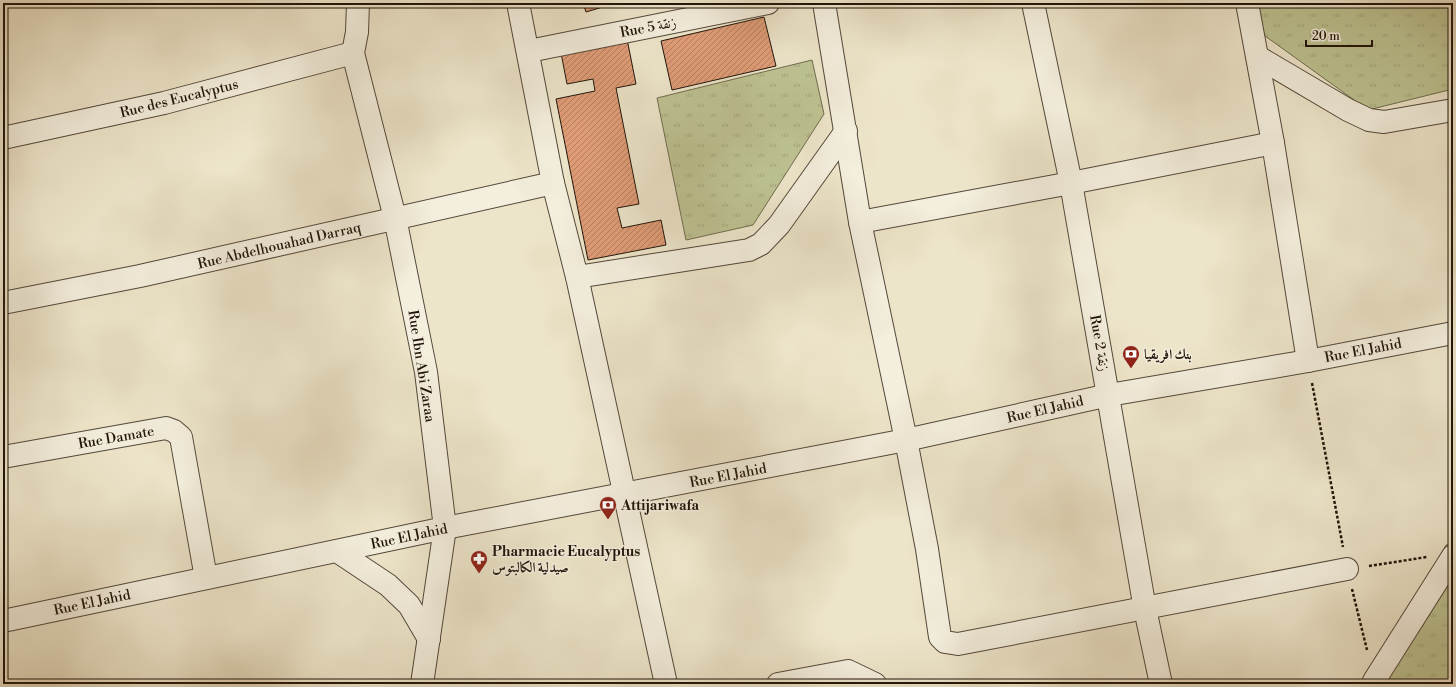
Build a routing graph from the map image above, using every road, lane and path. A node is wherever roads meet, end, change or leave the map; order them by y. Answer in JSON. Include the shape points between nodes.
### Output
{"nodes":[{"id":1,"x":358,"y":3,"type":"edge"},
{"id":2,"x":518,"y":3,"type":"edge"},
{"id":3,"x":768,"y":3,"type":"edge"},
{"id":4,"x":824,"y":3,"type":"edge"},
{"id":5,"x":1033,"y":3,"type":"edge"},
{"id":6,"x":1247,"y":3,"type":"edge"},
{"id":7,"x":529,"y":51,"type":"junction"},
{"id":8,"x":353,"y":53,"type":"junction"},
{"id":9,"x":1258,"y":57,"type":"junction"},
{"id":10,"x":1453,"y":110,"type":"edge"},
{"id":11,"x":846,"y":131,"type":"junction"},
{"id":12,"x":3,"y":138,"type":"edge"},
{"id":13,"x":1273,"y":143,"type":"junction"},
{"id":14,"x":553,"y":183,"type":"junction"},
{"id":15,"x":1072,"y":183,"type":"junction"},
{"id":16,"x":395,"y":218,"type":"junction"},
{"id":17,"x":860,"y":222,"type":"junction"},
{"id":18,"x":577,"y":276,"type":"junction"},
{"id":19,"x":3,"y":303,"type":"edge"},
{"id":20,"x":1453,"y":333,"type":"edge"},
{"id":21,"x":1308,"y":361,"type":"junction"},
{"id":22,"x":1109,"y":395,"type":"junction"},
{"id":23,"x":906,"y":440,"type":"junction"},
{"id":24,"x":3,"y":457,"type":"edge"},
{"id":25,"x":625,"y":494,"type":"junction"},
{"id":26,"x":445,"y":528,"type":"junction"},
{"id":27,"x":337,"y":551,"type":"junction"},
{"id":28,"x":1430,"y":556,"type":"dead end"},
{"id":29,"x":1453,"y":556,"type":"edge"},
{"id":30,"x":1347,"y":569,"type":"junction"},
{"id":31,"x":206,"y":578,"type":"junction"},
{"id":32,"x":1145,"y":609,"type":"junction"},
{"id":33,"x":3,"y":621,"type":"edge"},
{"id":34,"x":429,"y":639,"type":"junction"},
{"id":35,"x":1374,"y":682,"type":"edge"},
{"id":36,"x":422,"y":684,"type":"edge"},
{"id":37,"x":666,"y":684,"type":"edge"},
{"id":38,"x":778,"y":684,"type":"edge"},
{"id":39,"x":875,"y":684,"type":"edge"},
{"id":40,"x":1161,"y":684,"type":"edge"}],
"edges":[{"from":1,"to":8,"type":"street","via":[[358,32]]},
{"from":2,"to":7,"type":"street"},
{"from":3,"to":7,"type":"street","name":"Rue 5 زنقة"},
{"from":4,"to":11,"type":"street"},
{"from":5,"to":15,"type":"street","name":"Rue 2 زنقة"},
{"from":6,"to":9,"type":"street"},
{"from":7,"to":14,"type":"street"},
{"from":8,"to":12,"type":"street","name":"Rue des Eucalyptus","via":[[164,102]]},
{"from":8,"to":16,"type":"street","name":"Rue Ibn Abi Zaraa"},
{"from":9,"to":10,"type":"street","via":[[1368,120],[1384,122]]},
{"from":9,"to":13,"type":"street"},
{"from":11,"to":17,"type":"street"},
{"from":11,"to":18,"type":"street","via":[[779,225],[762,244],[749,250]]},
{"from":13,"to":15,"type":"street"},
{"from":13,"to":21,"type":"street"},
{"from":14,"to":16,"type":"street","name":"Rue Abdelhouahad Darraq"},
{"from":14,"to":18,"type":"street"},
{"from":15,"to":17,"type":"street"},
{"from":15,"to":22,"type":"street","name":"Rue 2 زنقة"},
{"from":16,"to":19,"type":"street","name":"Rue Abdelhouahad Darraq","via":[[140,276]]},
{"from":16,"to":26,"type":"street","name":"Rue Ibn Abi Zaraa","via":[[426,372]]},
{"from":17,"to":23,"type":"street"},
{"from":18,"to":25,"type":"street"},
{"from":20,"to":21,"type":"street","name":"Rue El Jahid"},
{"from":21,"to":22,"type":"street","name":"Rue El Jahid"},
{"from":21,"to":30,"type":"path"},
{"from":22,"to":23,"type":"street","name":"Rue El Jahid"},
{"from":22,"to":32,"type":"street","name":"Rue 2 زنقة"},
{"from":23,"to":25,"type":"street","name":"Rue El Jahid"},
{"from":23,"to":32,"type":"street","via":[[940,636],[945,642],[958,644]]},
{"from":24,"to":31,"type":"street","name":"Rue Damate","via":[[166,428],[174,431],[181,437]]},
{"from":25,"to":26,"type":"street","name":"Rue El Jahid"},
{"from":25,"to":37,"type":"street"},
{"from":26,"to":27,"type":"street","name":"Rue El Jahid"},
{"from":26,"to":34,"type":"street","name":"Rue Ibn Abi Zaraa"},
{"from":27,"to":31,"type":"street","name":"Rue El Jahid"},
{"from":27,"to":34,"type":"street","via":[[388,585],[404,600]]},
{"from":28,"to":30,"type":"path"},
{"from":29,"to":35,"type":"street"},
{"from":30,"to":32,"type":"street"},
{"from":30,"to":35,"type":"path"},
{"from":31,"to":33,"type":"street","name":"Rue El Jahid"},
{"from":32,"to":40,"type":"street","name":"Rue 2 زنقة"},
{"from":34,"to":36,"type":"street","name":"Rue Ibn Abi Zaraa"},
{"from":38,"to":39,"type":"street","via":[[848,671]]}]}
